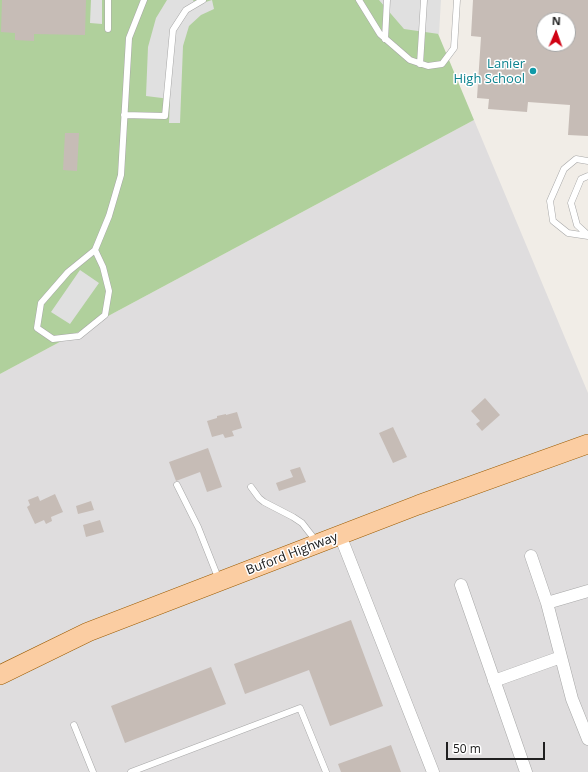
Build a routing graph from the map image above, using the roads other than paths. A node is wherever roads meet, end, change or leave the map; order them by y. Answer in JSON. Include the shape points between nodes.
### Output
{"nodes":[{"id":1,"x":108,"y":0,"type":"edge"},
{"id":2,"x":144,"y":0,"type":"edge"},
{"id":3,"x":203,"y":0,"type":"edge"},
{"id":4,"x":359,"y":0,"type":"edge"},
{"id":5,"x":388,"y":0,"type":"edge"},
{"id":6,"x":424,"y":0,"type":"edge"},
{"id":7,"x":457,"y":0,"type":"edge"},
{"id":8,"x":108,"y":29,"type":"dead end"},
{"id":9,"x":385,"y":38,"type":"junction"},
{"id":10,"x":420,"y":64,"type":"junction"},
{"id":11,"x":124,"y":115,"type":"junction"},
{"id":12,"x":588,"y":161,"type":"edge"},
{"id":13,"x":588,"y":176,"type":"edge"},
{"id":14,"x":588,"y":236,"type":"edge"},
{"id":15,"x":95,"y":250,"type":"junction"},
{"id":16,"x":588,"y":444,"type":"edge"},
{"id":17,"x":177,"y":485,"type":"dead end"},
{"id":18,"x":251,"y":487,"type":"dead end"},
{"id":19,"x":340,"y":535,"type":"junction"},
{"id":20,"x":318,"y":544,"type":"junction"},
{"id":21,"x":531,"y":556,"type":"dead end"},
{"id":22,"x":220,"y":581,"type":"junction"},
{"id":23,"x":461,"y":585,"type":"dead end"},
{"id":24,"x":588,"y":591,"type":"edge"},
{"id":25,"x":547,"y":603,"type":"junction"},
{"id":26,"x":561,"y":657,"type":"junction"},
{"id":27,"x":0,"y":675,"type":"edge"},
{"id":28,"x":494,"y":681,"type":"junction"},
{"id":29,"x":74,"y":725,"type":"dead end"},
{"id":30,"x":588,"y":738,"type":"edge"},
{"id":31,"x":93,"y":772,"type":"edge"},
{"id":32,"x":131,"y":772,"type":"edge"},
{"id":33,"x":326,"y":772,"type":"edge"},
{"id":34,"x":433,"y":772,"type":"edge"},
{"id":35,"x":526,"y":772,"type":"edge"}],
"edges":[{"from":1,"to":8,"type":"lane"},
{"from":2,"to":11,"type":"lane","via":[[129,38]]},
{"from":3,"to":11,"type":"lane","via":[[186,10],[173,30],[165,116]]},
{"from":4,"to":9,"type":"lane"},
{"from":5,"to":9,"type":"lane"},
{"from":6,"to":10,"type":"lane"},
{"from":7,"to":10,"type":"lane","via":[[454,48],[442,64]]},
{"from":9,"to":10,"type":"lane","via":[[410,60]]},
{"from":11,"to":15,"type":"lane","via":[[121,175],[109,216]]},
{"from":12,"to":14,"type":"lane","via":[[576,159],[564,169],[550,202],[554,221],[568,233]]},
{"from":13,"to":14,"type":"lane","via":[[581,179],[571,203],[577,225]]},
{"from":15,"to":15,"type":"lane","via":[[68,272],[41,303],[37,328],[53,339],[79,336],[105,315],[109,291],[103,266]]},
{"from":16,"to":19,"type":"main road","name":"Buford Highway"},
{"from":17,"to":22,"type":"lane"},
{"from":18,"to":20,"type":"lane","via":[[264,502],[302,523]]},
{"from":19,"to":20,"type":"main road","name":"Buford Highway"},
{"from":19,"to":34,"type":"street"},
{"from":20,"to":22,"type":"main road","name":"Buford Highway"},
{"from":21,"to":25,"type":"street"},
{"from":22,"to":27,"type":"main road","name":"Buford Highway","via":[[88,632]]},
{"from":23,"to":28,"type":"street"},
{"from":24,"to":25,"type":"street"},
{"from":25,"to":26,"type":"street"},
{"from":26,"to":28,"type":"street"},
{"from":26,"to":30,"type":"street","via":[[572,699]]},
{"from":28,"to":35,"type":"street"},
{"from":29,"to":31,"type":"lane"},
{"from":32,"to":33,"type":"lane","via":[[300,708]]}]}
